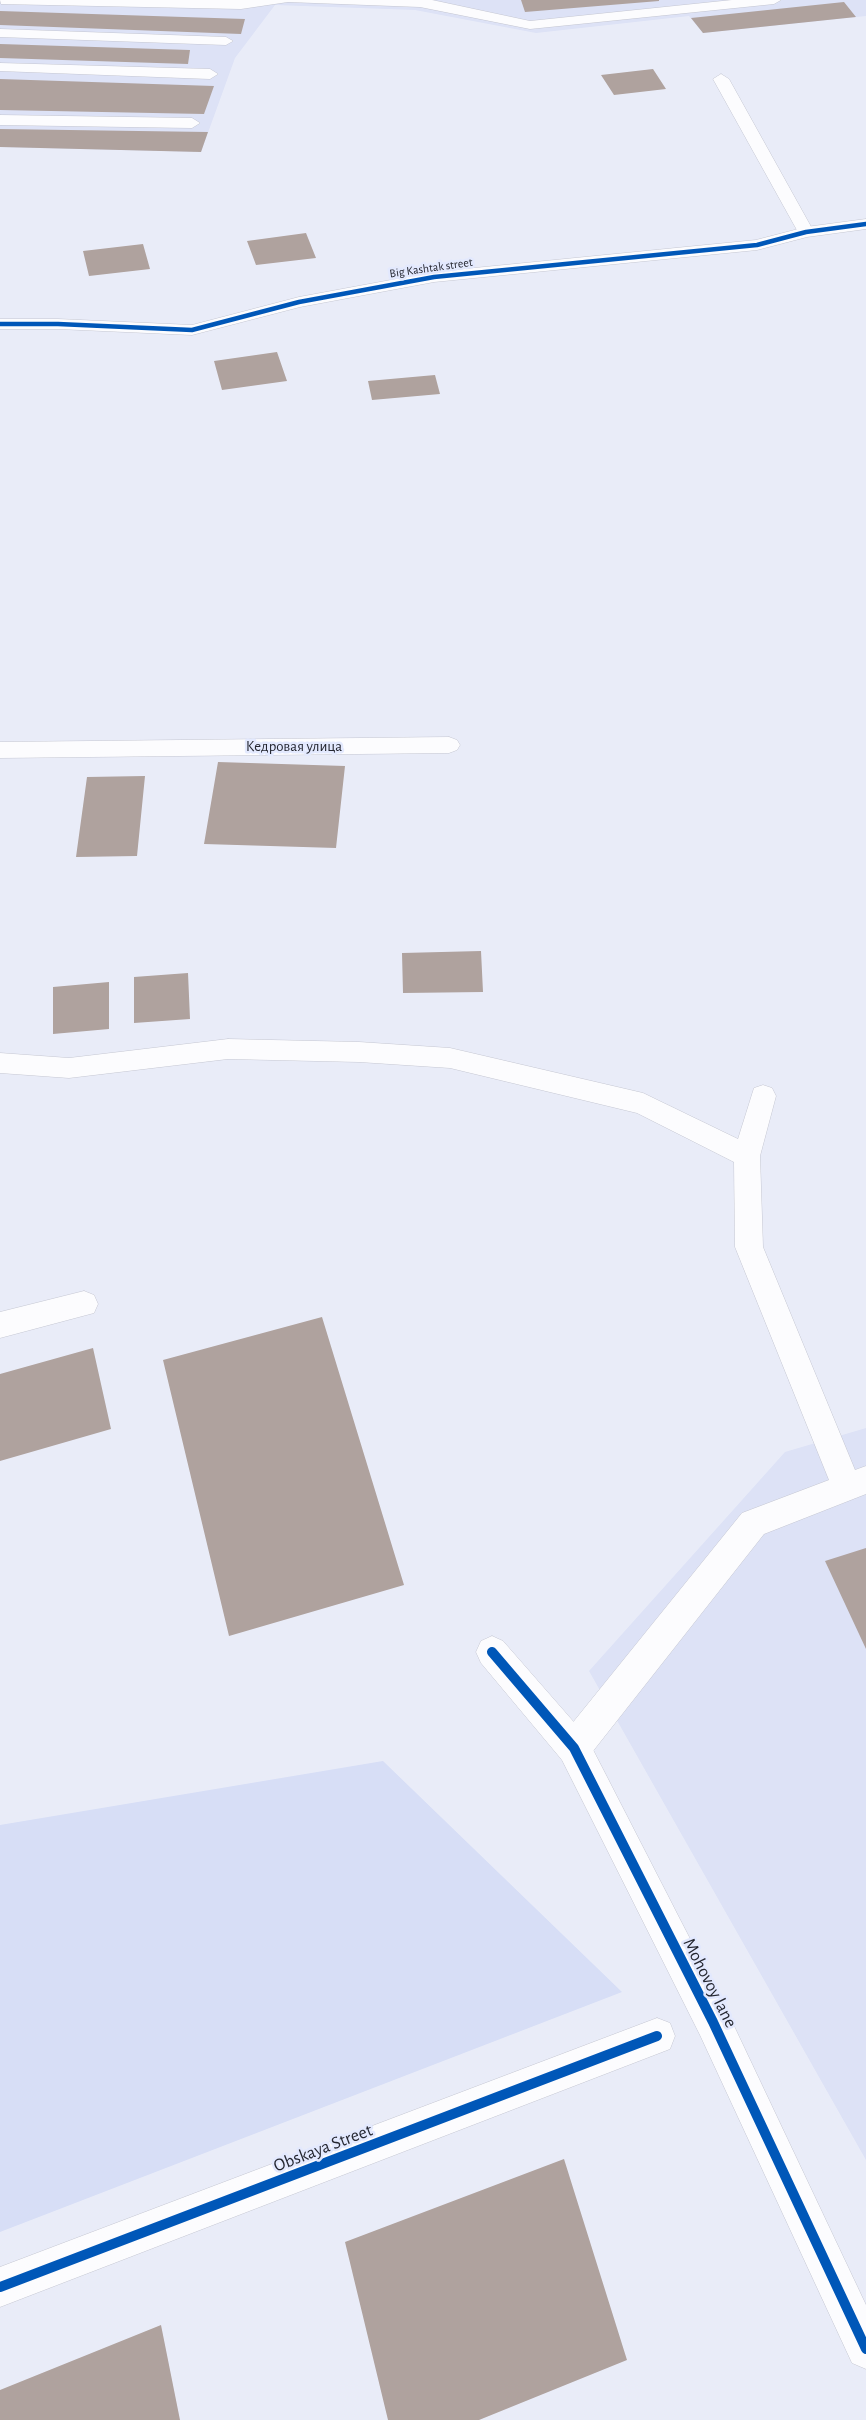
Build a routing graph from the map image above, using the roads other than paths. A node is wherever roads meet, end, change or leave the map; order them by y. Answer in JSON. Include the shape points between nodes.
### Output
{"nodes":[{"id":1,"x":1,"y":0,"type":"edge"},
{"id":2,"x":282,"y":0,"type":"edge"},
{"id":3,"x":293,"y":0,"type":"edge"},
{"id":4,"x":774,"y":0,"type":"edge"},
{"id":5,"x":422,"y":2,"type":"edge"},
{"id":6,"x":0,"y":33,"type":"edge"},
{"id":7,"x":226,"y":41,"type":"dead end"},
{"id":8,"x":0,"y":67,"type":"edge"},
{"id":9,"x":210,"y":74,"type":"dead end"},
{"id":10,"x":721,"y":79,"type":"dead end"},
{"id":11,"x":0,"y":120,"type":"edge"},
{"id":12,"x":192,"y":123,"type":"dead end"},
{"id":13,"x":866,"y":224,"type":"edge"},
{"id":14,"x":806,"y":232,"type":"junction"},
{"id":15,"x":0,"y":324,"type":"edge"},
{"id":16,"x":449,"y":745,"type":"dead end"},
{"id":17,"x":0,"y":750,"type":"edge"},
{"id":18,"x":0,"y":1063,"type":"edge"},
{"id":19,"x":763,"y":1096,"type":"dead end"},
{"id":20,"x":747,"y":1156,"type":"junction"},
{"id":21,"x":84,"y":1304,"type":"dead end"},
{"id":22,"x":0,"y":1325,"type":"edge"},
{"id":23,"x":856,"y":1484,"type":"edge"},
{"id":24,"x":492,"y":1652,"type":"dead end"},
{"id":25,"x":574,"y":1748,"type":"junction"},
{"id":26,"x":658,"y":2036,"type":"dead end"},
{"id":27,"x":0,"y":2287,"type":"edge"},
{"id":28,"x":866,"y":2349,"type":"edge"}],
"edges":[{"from":1,"to":2,"type":"street","via":[[241,5]]},
{"from":3,"to":5,"type":"street"},
{"from":4,"to":5,"type":"street","via":[[530,25]]},
{"from":6,"to":7,"type":"street"},
{"from":8,"to":9,"type":"street"},
{"from":10,"to":14,"type":"street"},
{"from":11,"to":12,"type":"street"},
{"from":13,"to":14,"type":"street","name":"Big Kashtak street"},
{"from":14,"to":15,"type":"street","name":"Big Kashtak street","via":[[757,245],[434,277],[299,302],[192,330]]},
{"from":16,"to":17,"type":"street","name":"Кедровая улица"},
{"from":18,"to":20,"type":"street","via":[[69,1068],[228,1049],[450,1058],[643,1104]]},
{"from":19,"to":20,"type":"street"},
{"from":20,"to":23,"type":"street","via":[[750,1247]]},
{"from":21,"to":22,"type":"street"},
{"from":23,"to":25,"type":"street","via":[[753,1523]]},
{"from":24,"to":25,"type":"street","name":"Mohovoy lane"},
{"from":25,"to":28,"type":"street","name":"Mohovoy lane","via":[[713,2022]]},
{"from":26,"to":27,"type":"street","name":"Obskaya Street"}]}
